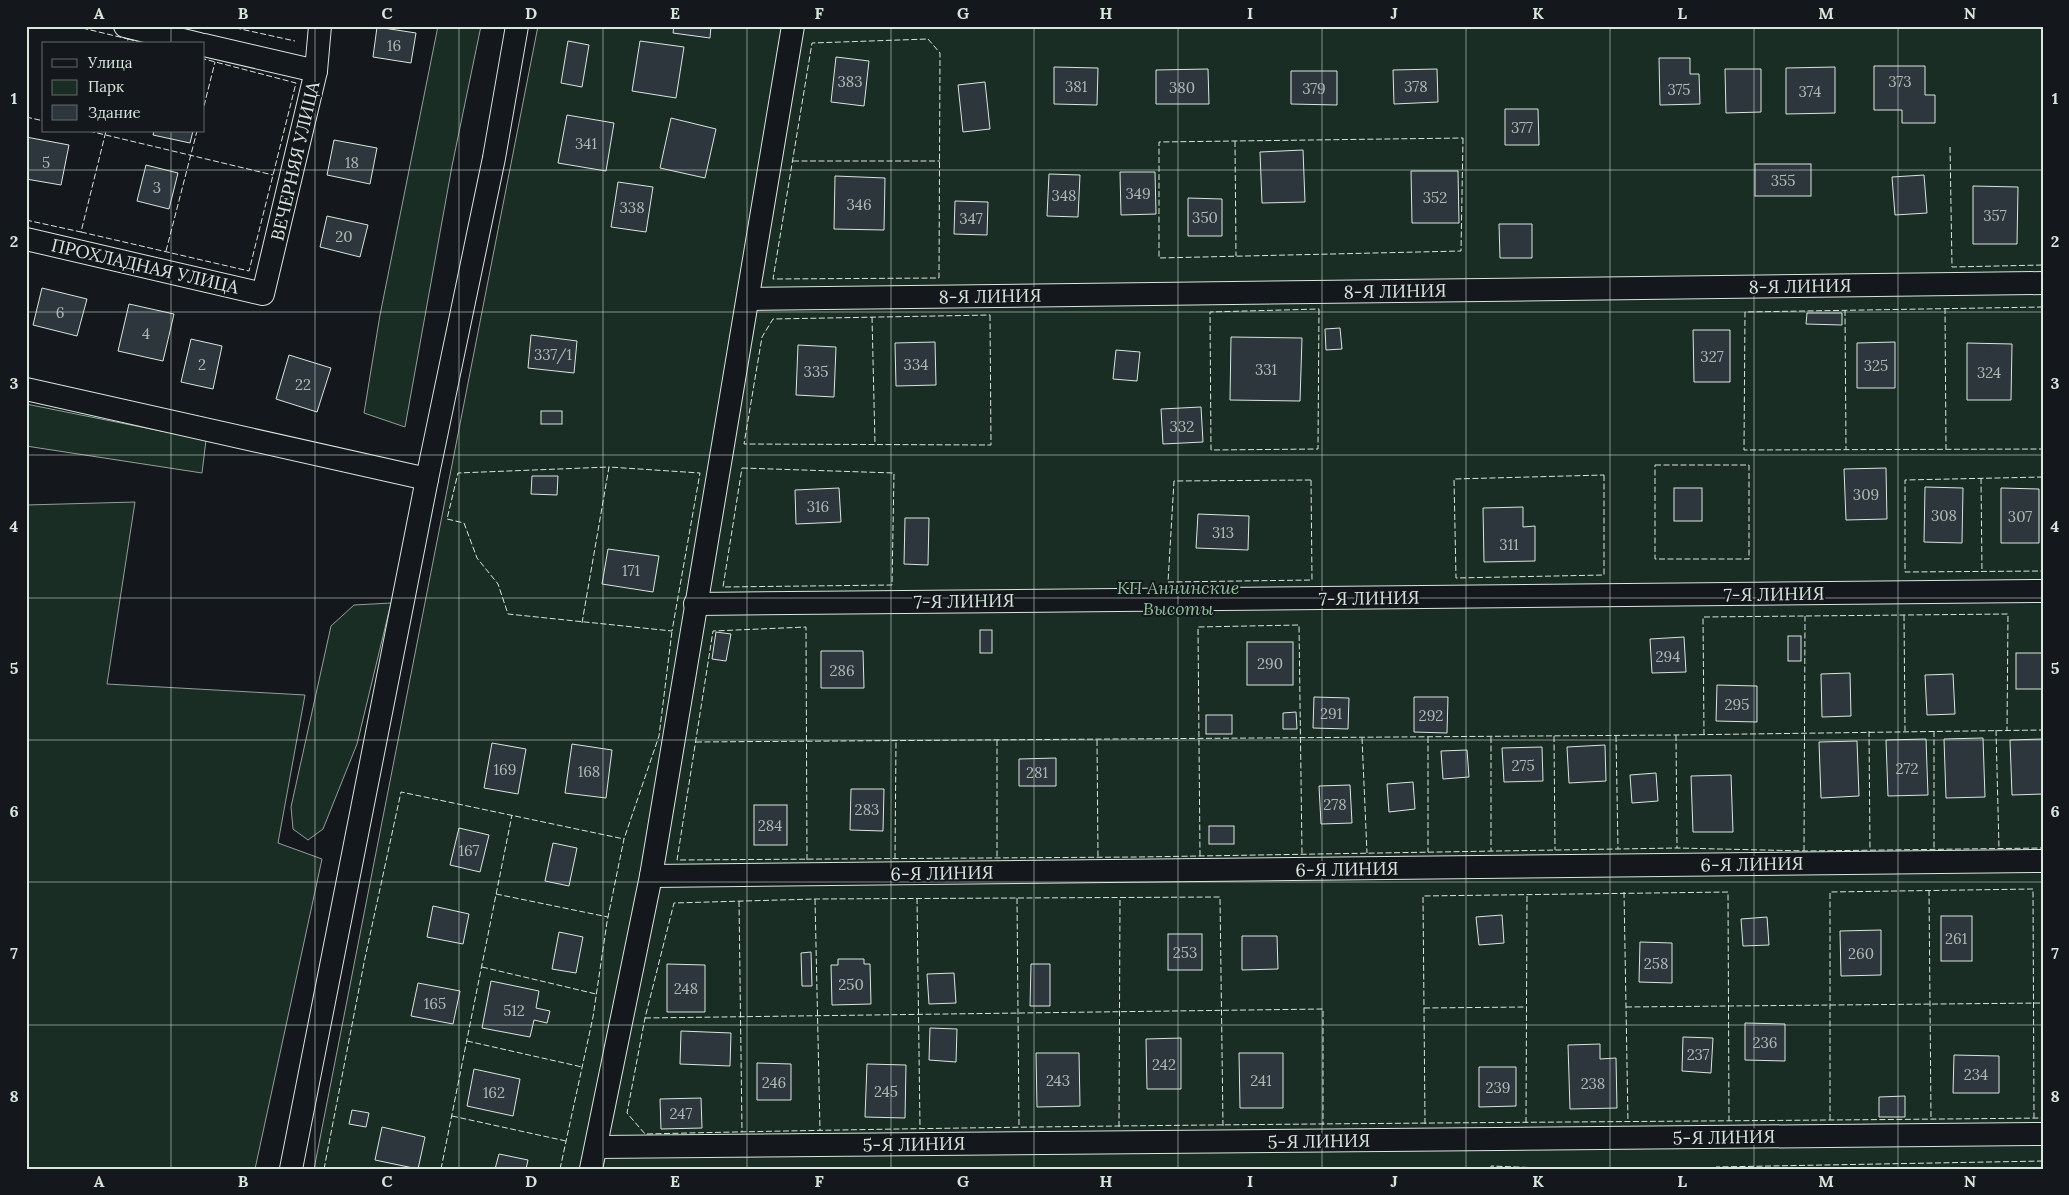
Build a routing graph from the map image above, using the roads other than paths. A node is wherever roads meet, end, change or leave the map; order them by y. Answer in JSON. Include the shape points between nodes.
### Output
{"nodes":[{"id":1,"x":125,"y":26,"type":"edge"},
{"id":2,"x":320,"y":26,"type":"edge"},
{"id":3,"x":517,"y":26,"type":"edge"},
{"id":4,"x":793,"y":26,"type":"edge"},
{"id":5,"x":191,"y":42,"type":"edge"},
{"id":6,"x":205,"y":45,"type":"edge"},
{"id":7,"x":316,"y":71,"type":"junction"},
{"id":8,"x":26,"y":239,"type":"edge"},
{"id":9,"x":2043,"y":283,"type":"edge"},
{"id":10,"x":263,"y":294,"type":"joint"},
{"id":11,"x":748,"y":299,"type":"junction"},
{"id":12,"x":26,"y":389,"type":"edge"},
{"id":13,"x":426,"y":479,"type":"junction"},
{"id":14,"x":2043,"y":591,"type":"edge"},
{"id":15,"x":695,"y":604,"type":"junction"},
{"id":16,"x":2043,"y":861,"type":"edge"},
{"id":17,"x":651,"y":876,"type":"junction"},
{"id":18,"x":2043,"y":1134,"type":"edge"},
{"id":19,"x":594,"y":1158,"type":"edge"},
{"id":20,"x":291,"y":1169,"type":"edge"}],
"edges":[{"from":1,"to":5,"type":"street"},
{"from":2,"to":7,"type":"street","name":"ВЕЧЕРНЯЯ УЛИЦА"},
{"from":3,"to":13,"type":"street","via":[[494,158]]},
{"from":4,"to":11,"type":"street"},
{"from":6,"to":7,"type":"street"},
{"from":7,"to":10,"type":"street","name":"ВЕЧЕРНЯЯ УЛИЦА"},
{"from":8,"to":10,"type":"street","name":"ПРОХЛАДНАЯ УЛИЦА"},
{"from":9,"to":11,"type":"street","name":"8-Я ЛИНИЯ"},
{"from":11,"to":15,"type":"street"},
{"from":12,"to":13,"type":"street"},
{"from":13,"to":20,"type":"street"},
{"from":14,"to":15,"type":"street","name":"7-Я ЛИНИЯ"},
{"from":15,"to":17,"type":"street"},
{"from":16,"to":17,"type":"street","name":"6-Я ЛИНИЯ"},
{"from":17,"to":19,"type":"street"},
{"from":18,"to":19,"type":"street","name":"5-Я ЛИНИЯ"}]}
